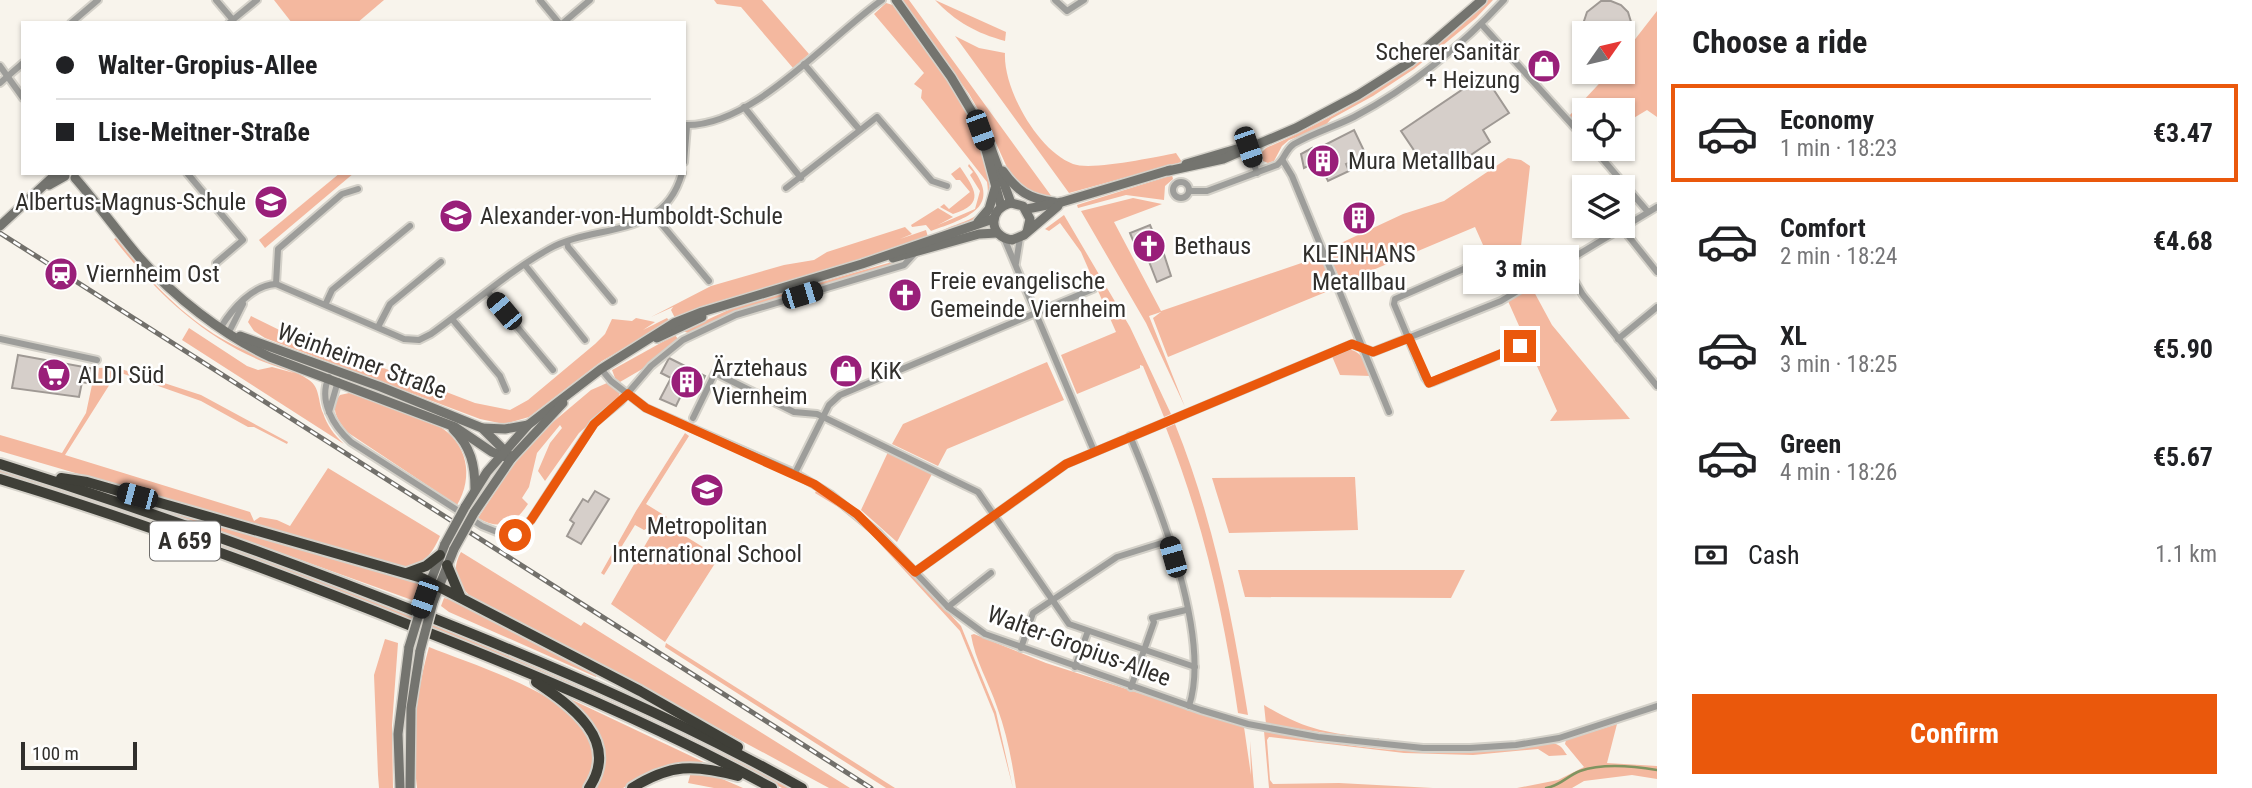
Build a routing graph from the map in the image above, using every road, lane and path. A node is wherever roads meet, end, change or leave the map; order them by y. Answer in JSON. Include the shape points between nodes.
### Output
{"nodes":[{"id":1,"x":97,"y":0,"type":"edge"},
{"id":2,"x":216,"y":0,"type":"edge"},
{"id":3,"x":257,"y":0,"type":"edge"},
{"id":4,"x":540,"y":0,"type":"edge"},
{"id":5,"x":590,"y":0,"type":"edge"},
{"id":6,"x":882,"y":0,"type":"edge"},
{"id":7,"x":896,"y":0,"type":"edge"},
{"id":8,"x":1055,"y":0,"type":"edge"},
{"id":9,"x":1084,"y":0,"type":"edge"},
{"id":10,"x":1482,"y":0,"type":"edge"},
{"id":11,"x":1504,"y":0,"type":"edge"},
{"id":12,"x":73,"y":21,"type":"edge"},
{"id":13,"x":231,"y":21,"type":"edge"},
{"id":14,"x":559,"y":21,"type":"edge"},
{"id":15,"x":564,"y":21,"type":"edge"},
{"id":16,"x":1482,"y":25,"type":"junction"},
{"id":17,"x":804,"y":64,"type":"junction"},
{"id":18,"x":21,"y":65,"type":"edge"},
{"id":19,"x":0,"y":66,"type":"edge"},
{"id":20,"x":8,"y":77,"type":"junction"},
{"id":21,"x":0,"y":83,"type":"edge"},
{"id":22,"x":21,"y":95,"type":"edge"},
{"id":23,"x":744,"y":107,"type":"junction"},
{"id":24,"x":973,"y":111,"type":"junction"},
{"id":25,"x":1572,"y":125,"type":"edge"},
{"id":26,"x":686,"y":126,"type":"edge"},
{"id":27,"x":859,"y":129,"type":"junction"},
{"id":28,"x":1248,"y":147,"type":"junction"},
{"id":29,"x":1283,"y":161,"type":"junction"},
{"id":30,"x":1604,"y":161,"type":"edge"},
{"id":31,"x":999,"y":166,"type":"junction"},
{"id":32,"x":1257,"y":173,"type":"junction"},
{"id":33,"x":70,"y":175,"type":"edge"},
{"id":34,"x":189,"y":175,"type":"edge"},
{"id":35,"x":681,"y":175,"type":"edge"},
{"id":36,"x":801,"y":178,"type":"junction"},
{"id":37,"x":997,"y":182,"type":"junction"},
{"id":38,"x":947,"y":186,"type":"dead end"},
{"id":39,"x":786,"y":188,"type":"dead end"},
{"id":40,"x":358,"y":189,"type":"dead end"},
{"id":41,"x":1189,"y":191,"type":"dead end"},
{"id":42,"x":1062,"y":202,"type":"junction"},
{"id":43,"x":1006,"y":204,"type":"junction"},
{"id":44,"x":1657,"y":207,"type":"edge"},
{"id":45,"x":1027,"y":209,"type":"junction"},
{"id":46,"x":1648,"y":212,"type":"junction"},
{"id":47,"x":653,"y":214,"type":"junction"},
{"id":48,"x":993,"y":219,"type":"junction"},
{"id":49,"x":1635,"y":220,"type":"edge"},
{"id":50,"x":0,"y":226,"type":"edge"},
{"id":51,"x":410,"y":226,"type":"dead end"},
{"id":52,"x":974,"y":226,"type":"junction"},
{"id":53,"x":1024,"y":235,"type":"junction"},
{"id":54,"x":1000,"y":236,"type":"junction"},
{"id":55,"x":1605,"y":238,"type":"edge"},
{"id":56,"x":1630,"y":238,"type":"edge"},
{"id":57,"x":567,"y":242,"type":"junction"},
{"id":58,"x":915,"y":253,"type":"junction"},
{"id":59,"x":1482,"y":261,"type":"dead end"},
{"id":60,"x":441,"y":262,"type":"dead end"},
{"id":61,"x":216,"y":263,"type":"dead end"},
{"id":62,"x":1564,"y":263,"type":"junction"},
{"id":63,"x":862,"y":264,"type":"junction"},
{"id":64,"x":525,"y":265,"type":"junction"},
{"id":65,"x":1017,"y":268,"type":"junction"},
{"id":66,"x":1657,"y":272,"type":"edge"},
{"id":67,"x":709,"y":281,"type":"dead end"},
{"id":68,"x":276,"y":284,"type":"junction"},
{"id":69,"x":1093,"y":289,"type":"dead end"},
{"id":70,"x":488,"y":292,"type":"junction"},
{"id":71,"x":613,"y":301,"type":"dead end"},
{"id":72,"x":326,"y":303,"type":"junction"},
{"id":73,"x":1657,"y":307,"type":"edge"},
{"id":74,"x":1036,"y":314,"type":"junction"},
{"id":75,"x":452,"y":318,"type":"junction"},
{"id":76,"x":378,"y":327,"type":"junction"},
{"id":77,"x":225,"y":329,"type":"junction"},
{"id":78,"x":1409,"y":338,"type":"junction"},
{"id":79,"x":1618,"y":338,"type":"junction"},
{"id":80,"x":0,"y":339,"type":"edge"},
{"id":81,"x":585,"y":340,"type":"dead end"},
{"id":82,"x":1520,"y":346,"type":"dead end"},
{"id":83,"x":1363,"y":348,"type":"junction"},
{"id":84,"x":97,"y":360,"type":"dead end"},
{"id":85,"x":553,"y":369,"type":"dead end"},
{"id":86,"x":601,"y":369,"type":"junction"},
{"id":87,"x":337,"y":372,"type":"junction"},
{"id":88,"x":328,"y":379,"type":"junction"},
{"id":89,"x":338,"y":383,"type":"junction"},
{"id":90,"x":582,"y":384,"type":"junction"},
{"id":91,"x":1657,"y":386,"type":"edge"},
{"id":92,"x":506,"y":390,"type":"dead end"},
{"id":93,"x":628,"y":394,"type":"junction"},
{"id":94,"x":329,"y":412,"type":"junction"},
{"id":95,"x":1389,"y":412,"type":"dead end"},
{"id":96,"x":823,"y":416,"type":"junction"},
{"id":97,"x":693,"y":418,"type":"dead end"},
{"id":98,"x":446,"y":423,"type":"junction"},
{"id":99,"x":528,"y":425,"type":"junction"},
{"id":100,"x":482,"y":428,"type":"junction"},
{"id":101,"x":1130,"y":436,"type":"junction"},
{"id":102,"x":1094,"y":451,"type":"junction"},
{"id":103,"x":503,"y":453,"type":"junction"},
{"id":104,"x":511,"y":459,"type":"junction"},
{"id":105,"x":0,"y":464,"type":"edge"},
{"id":106,"x":24,"y":471,"type":"junction"},
{"id":107,"x":794,"y":473,"type":"junction"},
{"id":108,"x":0,"y":480,"type":"edge"},
{"id":109,"x":475,"y":490,"type":"junction"},
{"id":110,"x":995,"y":515,"type":"junction"},
{"id":111,"x":1168,"y":541,"type":"junction"},
{"id":112,"x":440,"y":555,"type":"junction"},
{"id":113,"x":447,"y":565,"type":"junction"},
{"id":114,"x":915,"y":572,"type":"junction"},
{"id":115,"x":407,"y":573,"type":"junction"},
{"id":116,"x":991,"y":573,"type":"dead end"},
{"id":117,"x":434,"y":584,"type":"junction"},
{"id":118,"x":460,"y":596,"type":"junction"},
{"id":119,"x":1053,"y":600,"type":"junction"},
{"id":120,"x":948,"y":607,"type":"junction"},
{"id":121,"x":1186,"y":610,"type":"junction"},
{"id":122,"x":1088,"y":631,"type":"junction"},
{"id":123,"x":1021,"y":648,"type":"junction"},
{"id":124,"x":1144,"y":651,"type":"junction"},
{"id":125,"x":514,"y":666,"type":"junction"},
{"id":126,"x":1075,"y":667,"type":"junction"},
{"id":127,"x":1195,"y":667,"type":"junction"},
{"id":128,"x":1132,"y":687,"type":"junction"},
{"id":129,"x":1189,"y":706,"type":"junction"},
{"id":130,"x":1657,"y":706,"type":"edge"},
{"id":131,"x":771,"y":771,"type":"junction"},
{"id":132,"x":769,"y":787,"type":"edge"},
{"id":133,"x":400,"y":788,"type":"edge"},
{"id":134,"x":410,"y":788,"type":"edge"},
{"id":135,"x":589,"y":788,"type":"edge"},
{"id":136,"x":632,"y":788,"type":"edge"},
{"id":137,"x":802,"y":788,"type":"edge"}],
"edges":[{"from":1,"to":12,"type":"street"},
{"from":2,"to":13,"type":"street"},
{"from":3,"to":13,"type":"street"},
{"from":4,"to":14,"type":"street"},
{"from":5,"to":15,"type":"street"},
{"from":6,"to":17,"type":"street"},
{"from":7,"to":24,"type":"main road"},
{"from":8,"to":9,"type":"street","via":[[1067,11]]},
{"from":10,"to":28,"type":"main road","via":[[1410,62],[1358,95]]},
{"from":11,"to":16,"type":"street"},
{"from":16,"to":25,"type":"street"},
{"from":16,"to":29,"type":"street","via":[[1386,98],[1294,144]]},
{"from":17,"to":23,"type":"street"},
{"from":17,"to":27,"type":"street"},
{"from":18,"to":20,"type":"street"},
{"from":19,"to":20,"type":"street"},
{"from":20,"to":21,"type":"street"},
{"from":20,"to":22,"type":"street"},
{"from":23,"to":26,"type":"street"},
{"from":23,"to":36,"type":"street"},
{"from":24,"to":31,"type":"main road"},
{"from":24,"to":37,"type":"main road"},
{"from":27,"to":36,"type":"street"},
{"from":27,"to":38,"type":"street","via":[[877,117],[932,181]]},
{"from":28,"to":32,"type":"street"},
{"from":28,"to":42,"type":"main road"},
{"from":29,"to":32,"type":"street"},
{"from":29,"to":83,"type":"street"},
{"from":30,"to":46,"type":"street"},
{"from":31,"to":42,"type":"main road","via":[[1021,193]]},
{"from":31,"to":43,"type":"main road"},
{"from":32,"to":41,"type":"street","via":[[1207,191]]},
{"from":33,"to":50,"type":"main road","via":[[35,193]]},
{"from":33,"to":77,"type":"main road","name":"Weinheimer Straße","via":[[159,277]]},
{"from":34,"to":61,"type":"street","via":[[243,240]]},
{"from":35,"to":47,"type":"street","via":[[675,191]]},
{"from":36,"to":39,"type":"street"},
{"from":37,"to":43,"type":"main road"},
{"from":37,"to":52,"type":"main road","via":[[989,209]]},
{"from":40,"to":68,"type":"street","via":[[342,194],[278,249]]},
{"from":42,"to":45,"type":"main road"},
{"from":42,"to":53,"type":"main road"},
{"from":43,"to":45,"type":"main road"},
{"from":43,"to":48,"type":"main road"},
{"from":44,"to":46,"type":"street"},
{"from":45,"to":53,"type":"main road","via":[[1030,219]]},
{"from":46,"to":49,"type":"street"},
{"from":47,"to":57,"type":"street","via":[[627,228]]},
{"from":47,"to":67,"type":"street"},
{"from":48,"to":52,"type":"main road"},
{"from":48,"to":54,"type":"main road"},
{"from":51,"to":72,"type":"street","via":[[332,290]]},
{"from":52,"to":63,"type":"main road"},
{"from":53,"to":54,"type":"main road"},
{"from":53,"to":65,"type":"street"},
{"from":54,"to":58,"type":"main road","via":[[979,234]]},
{"from":54,"to":65,"type":"street"},
{"from":55,"to":62,"type":"street"},
{"from":56,"to":66,"type":"street"},
{"from":57,"to":64,"type":"street"},
{"from":57,"to":71,"type":"street"},
{"from":58,"to":63,"type":"main road"},
{"from":58,"to":93,"type":"street","via":[[904,265],[713,324],[664,354]]},
{"from":59,"to":78,"type":"street","via":[[1395,299]]},
{"from":60,"to":76,"type":"street","via":[[390,304]]},
{"from":62,"to":78,"type":"street","via":[[1499,302]]},
{"from":62,"to":79,"type":"street"},
{"from":63,"to":86,"type":"main road","via":[[674,323]]},
{"from":64,"to":70,"type":"street"},
{"from":64,"to":81,"type":"street"},
{"from":65,"to":74,"type":"street"},
{"from":68,"to":72,"type":"street"},
{"from":68,"to":77,"type":"street","via":[[261,287],[246,299]]},
{"from":69,"to":74,"type":"street"},
{"from":70,"to":75,"type":"street"},
{"from":70,"to":85,"type":"street"},
{"from":72,"to":76,"type":"street"},
{"from":73,"to":79,"type":"street"},
{"from":74,"to":96,"type":"street","via":[[840,395]]},
{"from":74,"to":102,"type":"street"},
{"from":75,"to":76,"type":"street","via":[[419,340],[404,339]]},
{"from":75,"to":92,"type":"street","via":[[500,376]]},
{"from":77,"to":87,"type":"main road","name":"Weinheimer Straße"},
{"from":77,"to":88,"type":"main road","name":"Weinheimer Straße","via":[[262,353]]},
{"from":78,"to":82,"type":"street","via":[[1429,383]]},
{"from":78,"to":83,"type":"street","via":[[1373,352]]},
{"from":79,"to":91,"type":"street"},
{"from":80,"to":84,"type":"street"},
{"from":83,"to":95,"type":"street"},
{"from":83,"to":101,"type":"street","via":[[1352,344]]},
{"from":86,"to":90,"type":"main road"},
{"from":86,"to":93,"type":"street","name":"Walter-Gropius-Allee"},
{"from":87,"to":88,"type":"street"},
{"from":87,"to":89,"type":"street"},
{"from":87,"to":100,"type":"main road","name":"Weinheimer Straße"},
{"from":88,"to":89,"type":"main road","name":"Weinheimer Straße"},
{"from":88,"to":94,"type":"street"},
{"from":89,"to":94,"type":"street"},
{"from":89,"to":98,"type":"main road","name":"Weinheimer Straße"},
{"from":90,"to":99,"type":"main road"},
{"from":90,"to":104,"type":"main road"},
{"from":93,"to":94,"type":"street","via":[[594,424],[531,520],[515,535],[482,526],[351,442]]},
{"from":93,"to":107,"type":"street","name":"Walter-Gropius-Allee","via":[[646,408]]},
{"from":96,"to":97,"type":"street","via":[[794,412],[715,373]]},
{"from":96,"to":107,"type":"street"},
{"from":96,"to":110,"type":"street","via":[[978,492]]},
{"from":98,"to":103,"type":"main road","name":"Weinheimer Straße"},
{"from":98,"to":109,"type":"main road","name":"Weinheimer Straße","via":[[469,450]]},
{"from":99,"to":100,"type":"main road","name":"Weinheimer Straße"},
{"from":99,"to":103,"type":"main road"},
{"from":100,"to":103,"type":"main road","name":"Weinheimer Straße"},
{"from":101,"to":102,"type":"street"},
{"from":101,"to":111,"type":"street"},
{"from":102,"to":110,"type":"street","via":[[1066,464]]},
{"from":103,"to":104,"type":"main road","name":"Weinheimer Straße"},
{"from":103,"to":109,"type":"main road"},
{"from":104,"to":113,"type":"main road","bridge":true,"via":[[474,513]]},
{"from":105,"to":106,"type":"highway","number":"A 659"},
{"from":106,"to":115,"type":"highway","via":[[87,482]]},
{"from":106,"to":131,"type":"highway","number":"A 659","via":[[289,563],[494,643]]},
{"from":107,"to":114,"type":"street","name":"Walter-Gropius-Allee","via":[[857,514]]},
{"from":108,"to":125,"type":"highway","number":"A 659","via":[[283,576]]},
{"from":109,"to":112,"type":"main road","bridge":true},
{"from":110,"to":114,"type":"street"},
{"from":110,"to":119,"type":"street"},
{"from":111,"to":119,"type":"street","via":[[1117,557]]},
{"from":111,"to":121,"type":"street"},
{"from":112,"to":115,"type":"highway"},
{"from":112,"to":117,"type":"main road"},
{"from":113,"to":117,"type":"main road"},
{"from":113,"to":118,"type":"highway"},
{"from":114,"to":120,"type":"street","name":"Walter-Gropius-Allee"},
{"from":115,"to":117,"type":"highway"},
{"from":116,"to":120,"type":"street"},
{"from":117,"to":118,"type":"highway"},
{"from":117,"to":133,"type":"main road","bridge":true,"via":[[424,598],[409,647],[398,734]]},
{"from":117,"to":134,"type":"main road","bridge":true,"via":[[411,708]]},
{"from":118,"to":131,"type":"highway","via":[[719,736]]},
{"from":119,"to":122,"type":"street","via":[[1069,624]]},
{"from":119,"to":123,"type":"street","via":[[1033,613]]},
{"from":120,"to":123,"type":"street","name":"Walter-Gropius-Allee","via":[[985,634]]},
{"from":121,"to":124,"type":"street","via":[[1152,618]]},
{"from":121,"to":127,"type":"street"},
{"from":122,"to":124,"type":"street"},
{"from":122,"to":126,"type":"street"},
{"from":123,"to":126,"type":"street","name":"Walter-Gropius-Allee"},
{"from":124,"to":127,"type":"street"},
{"from":124,"to":128,"type":"street"},
{"from":125,"to":132,"type":"highway","number":"A 659"},
{"from":125,"to":135,"type":"highway","via":[[566,702],[589,725],[598,754]]},
{"from":126,"to":128,"type":"street","name":"Walter-Gropius-Allee"},
{"from":127,"to":129,"type":"street"},
{"from":128,"to":129,"type":"street","name":"Walter-Gropius-Allee"},
{"from":129,"to":130,"type":"street","name":"Walter-Gropius-Allee","via":[[1256,725],[1380,744],[1470,748],[1559,738]]},
{"from":131,"to":137,"type":"highway","number":"A 659"},
{"from":132,"to":136,"type":"highway","via":[[694,767],[652,775]]}]}
